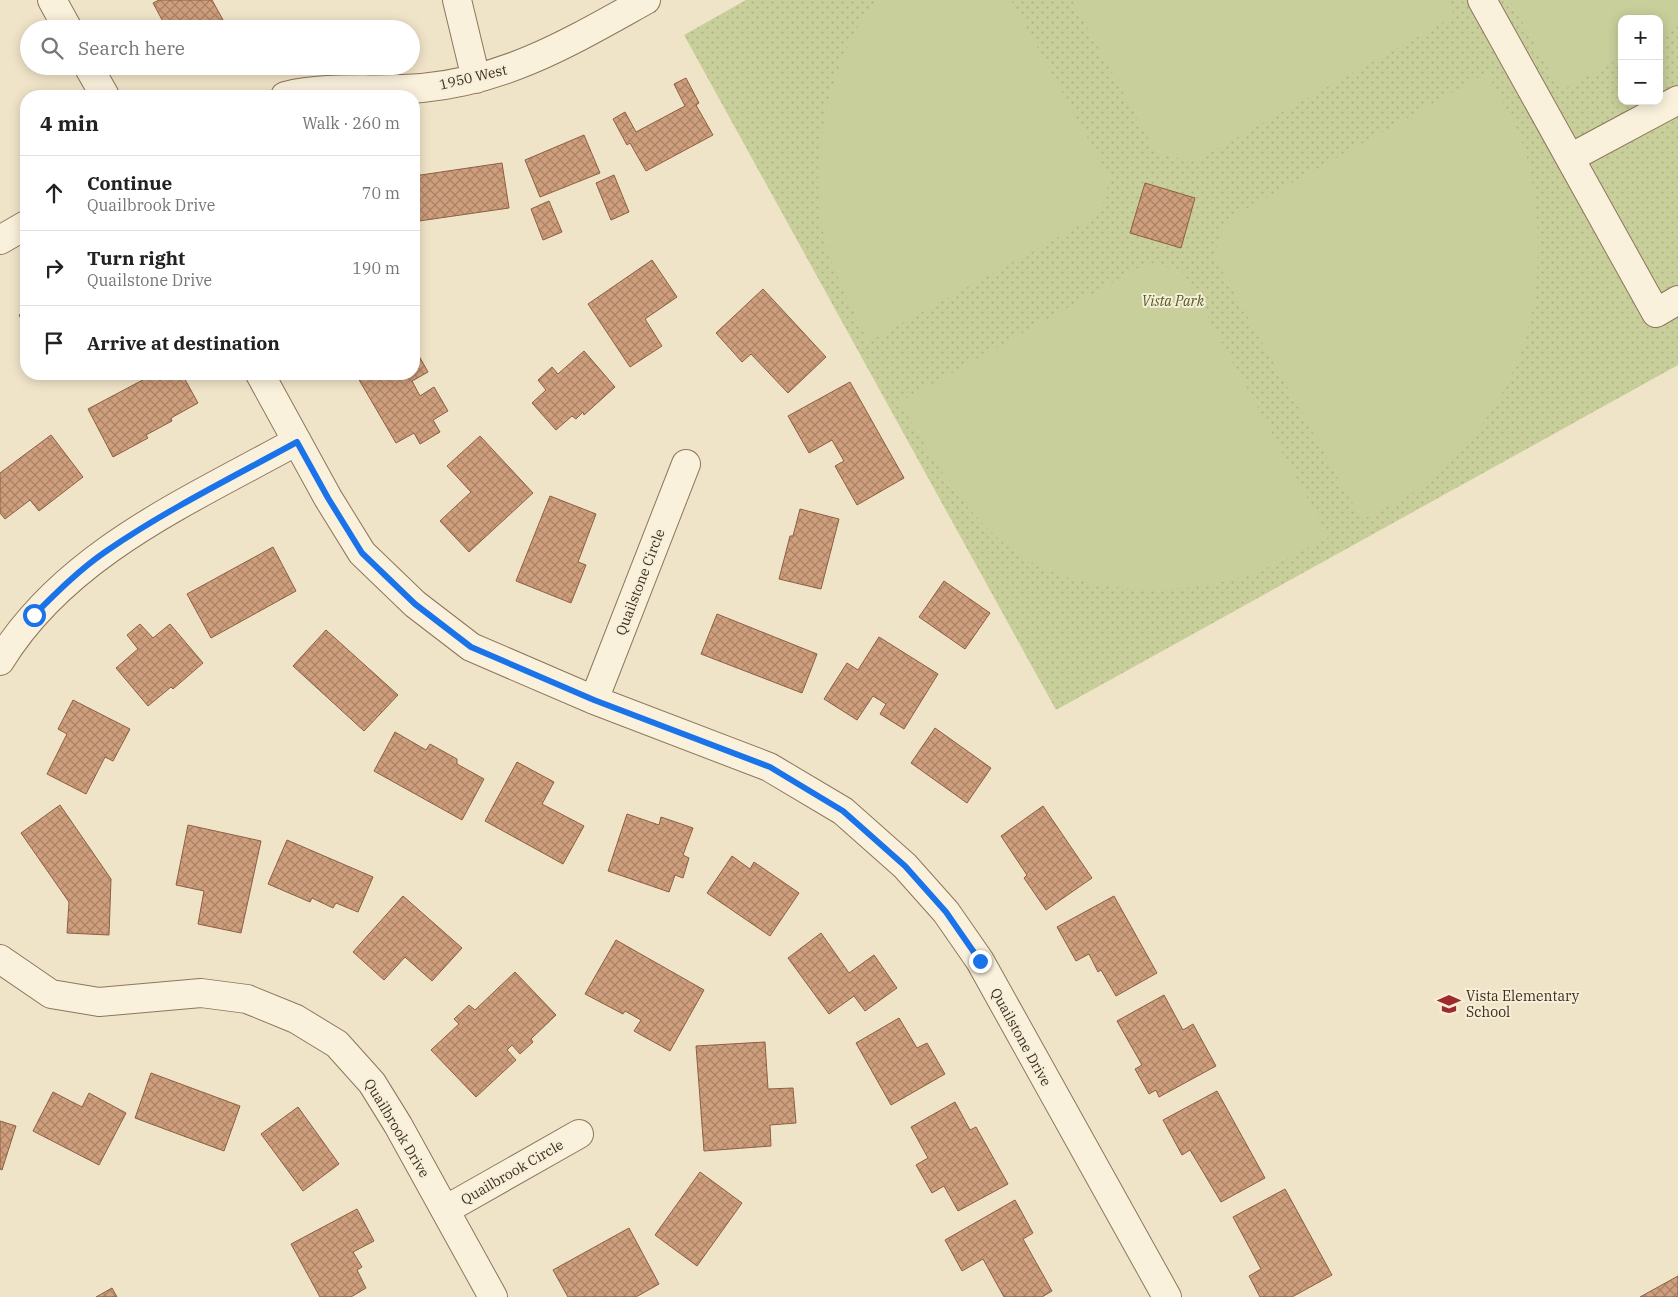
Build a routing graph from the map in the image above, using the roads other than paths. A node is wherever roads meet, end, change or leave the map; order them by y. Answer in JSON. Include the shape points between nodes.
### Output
{"nodes":[{"id":1,"x":52,"y":0,"type":"edge"},
{"id":2,"x":457,"y":0,"type":"edge"},
{"id":3,"x":646,"y":0,"type":"edge"},
{"id":4,"x":1482,"y":0,"type":"edge"},
{"id":5,"x":63,"y":20,"type":"edge"},
{"id":6,"x":93,"y":75,"type":"edge"},
{"id":7,"x":476,"y":78,"type":"junction"},
{"id":8,"x":102,"y":90,"type":"edge"},
{"id":9,"x":319,"y":90,"type":"edge"},
{"id":10,"x":1678,"y":100,"type":"edge"},
{"id":11,"x":1570,"y":158,"type":"junction"},
{"id":12,"x":20,"y":229,"type":"edge"},
{"id":13,"x":0,"y":240,"type":"edge"},
{"id":14,"x":1678,"y":300,"type":"edge"},
{"id":15,"x":263,"y":380,"type":"edge"},
{"id":16,"x":297,"y":442,"type":"junction"},
{"id":17,"x":686,"y":464,"type":"dead end"},
{"id":18,"x":0,"y":661,"type":"edge"},
{"id":19,"x":594,"y":700,"type":"junction"},
{"id":20,"x":0,"y":959,"type":"edge"},
{"id":21,"x":579,"y":1134,"type":"dead end"},
{"id":22,"x":445,"y":1210,"type":"junction"},
{"id":23,"x":493,"y":1297,"type":"edge"},
{"id":24,"x":1167,"y":1297,"type":"edge"}],
"edges":[{"from":1,"to":5,"type":"street"},
{"from":2,"to":7,"type":"street"},
{"from":3,"to":7,"type":"street","name":"1950 West","via":[[558,49],[510,70]]},
{"from":4,"to":11,"type":"street"},
{"from":6,"to":8,"type":"street"},
{"from":7,"to":9,"type":"street","name":"1950 West","via":[[422,88]]},
{"from":10,"to":11,"type":"street"},
{"from":11,"to":14,"type":"street","via":[[1656,313]]},
{"from":12,"to":13,"type":"street"},
{"from":15,"to":16,"type":"street","name":"Quailstone Drive"},
{"from":16,"to":18,"type":"street","via":[[104,552],[34,615]]},
{"from":16,"to":19,"type":"street","name":"Quailstone Drive","via":[[362,553],[415,604],[471,647]]},
{"from":17,"to":19,"type":"street","name":"Quailstone Circle"},
{"from":19,"to":24,"type":"street","name":"Quailstone Drive","via":[[770,767],[843,811],[905,866],[946,912],[980,961]]},
{"from":20,"to":22,"type":"street","name":"Quailbrook Drive","via":[[50,994],[99,1002],[201,993],[247,999],[296,1019],[337,1044],[372,1083]]},
{"from":21,"to":22,"type":"street","name":"Quailbrook Circle"},
{"from":22,"to":23,"type":"street","name":"Quailbrook Drive"}]}
